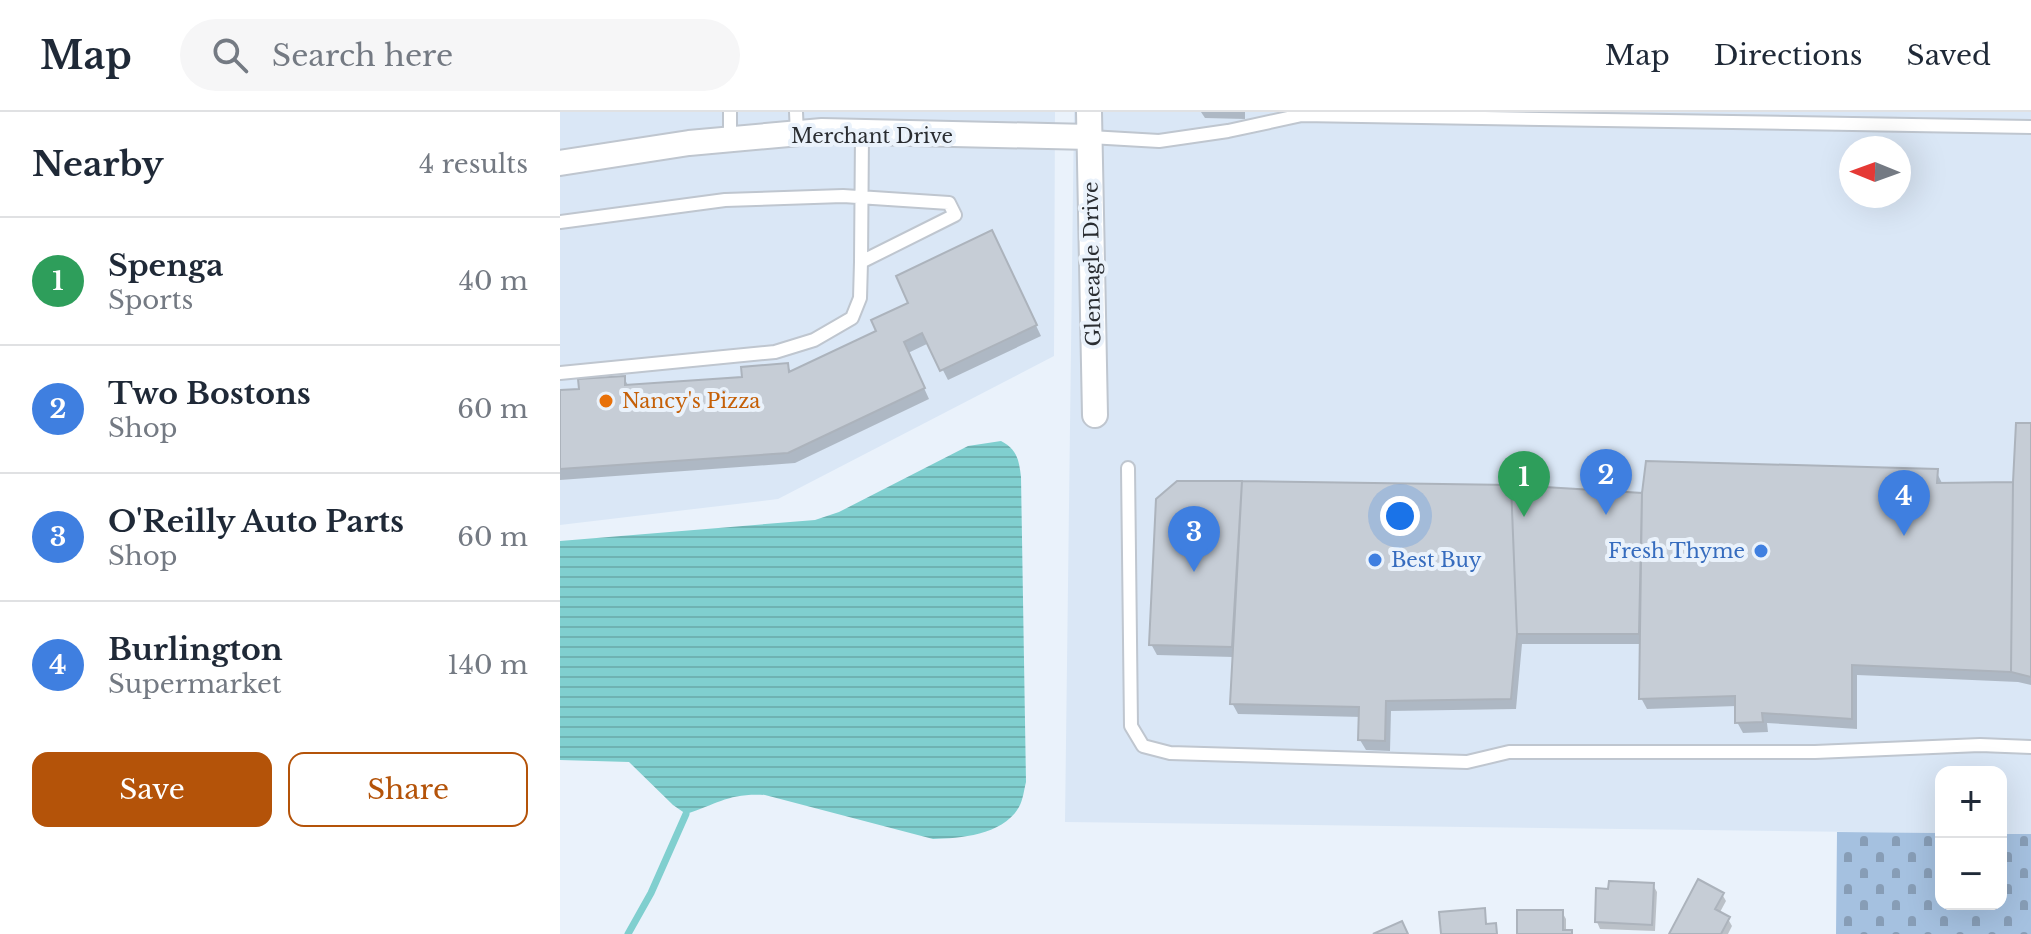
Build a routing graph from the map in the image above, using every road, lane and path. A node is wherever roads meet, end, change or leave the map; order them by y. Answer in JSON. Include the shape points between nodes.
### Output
{"nodes":[{"id":1,"x":730,"y":112,"type":"edge"},
{"id":2,"x":1089,"y":112,"type":"edge"},
{"id":3,"x":797,"y":123,"type":"edge"},
{"id":4,"x":2031,"y":127,"type":"edge"},
{"id":5,"x":862,"y":133,"type":"junction"},
{"id":6,"x":1090,"y":137,"type":"junction"},
{"id":7,"x":730,"y":139,"type":"junction"},
{"id":8,"x":560,"y":163,"type":"edge"},
{"id":9,"x":861,"y":197,"type":"junction"},
{"id":10,"x":560,"y":222,"type":"edge"},
{"id":11,"x":861,"y":262,"type":"junction"},
{"id":12,"x":560,"y":373,"type":"edge"},
{"id":13,"x":1095,"y":415,"type":"dead end"},
{"id":14,"x":1128,"y":468,"type":"dead end"},
{"id":15,"x":2031,"y":747,"type":"edge"}],
"edges":[{"from":1,"to":7,"type":"lane"},
{"from":2,"to":6,"type":"street","name":"Gleneagle Drive"},
{"from":3,"to":5,"type":"street","name":"Merchant Drive"},
{"from":3,"to":7,"type":"street","name":"Merchant Drive"},
{"from":4,"to":6,"type":"lane","via":[[1302,115],[1159,141]]},
{"from":5,"to":6,"type":"street","name":"Merchant Drive"},
{"from":5,"to":9,"type":"lane"},
{"from":6,"to":13,"type":"street","name":"Gleneagle Drive"},
{"from":7,"to":8,"type":"street","name":"Merchant Drive"},
{"from":9,"to":10,"type":"lane","via":[[725,200]]},
{"from":9,"to":11,"type":"lane"},
{"from":9,"to":11,"type":"lane","via":[[949,203],[955,215]]},
{"from":11,"to":12,"type":"lane","via":[[860,298],[852,318],[814,340],[775,352]]},
{"from":14,"to":15,"type":"lane","via":[[1131,726],[1143,746],[1170,753],[1467,762],[1509,752]]}]}
